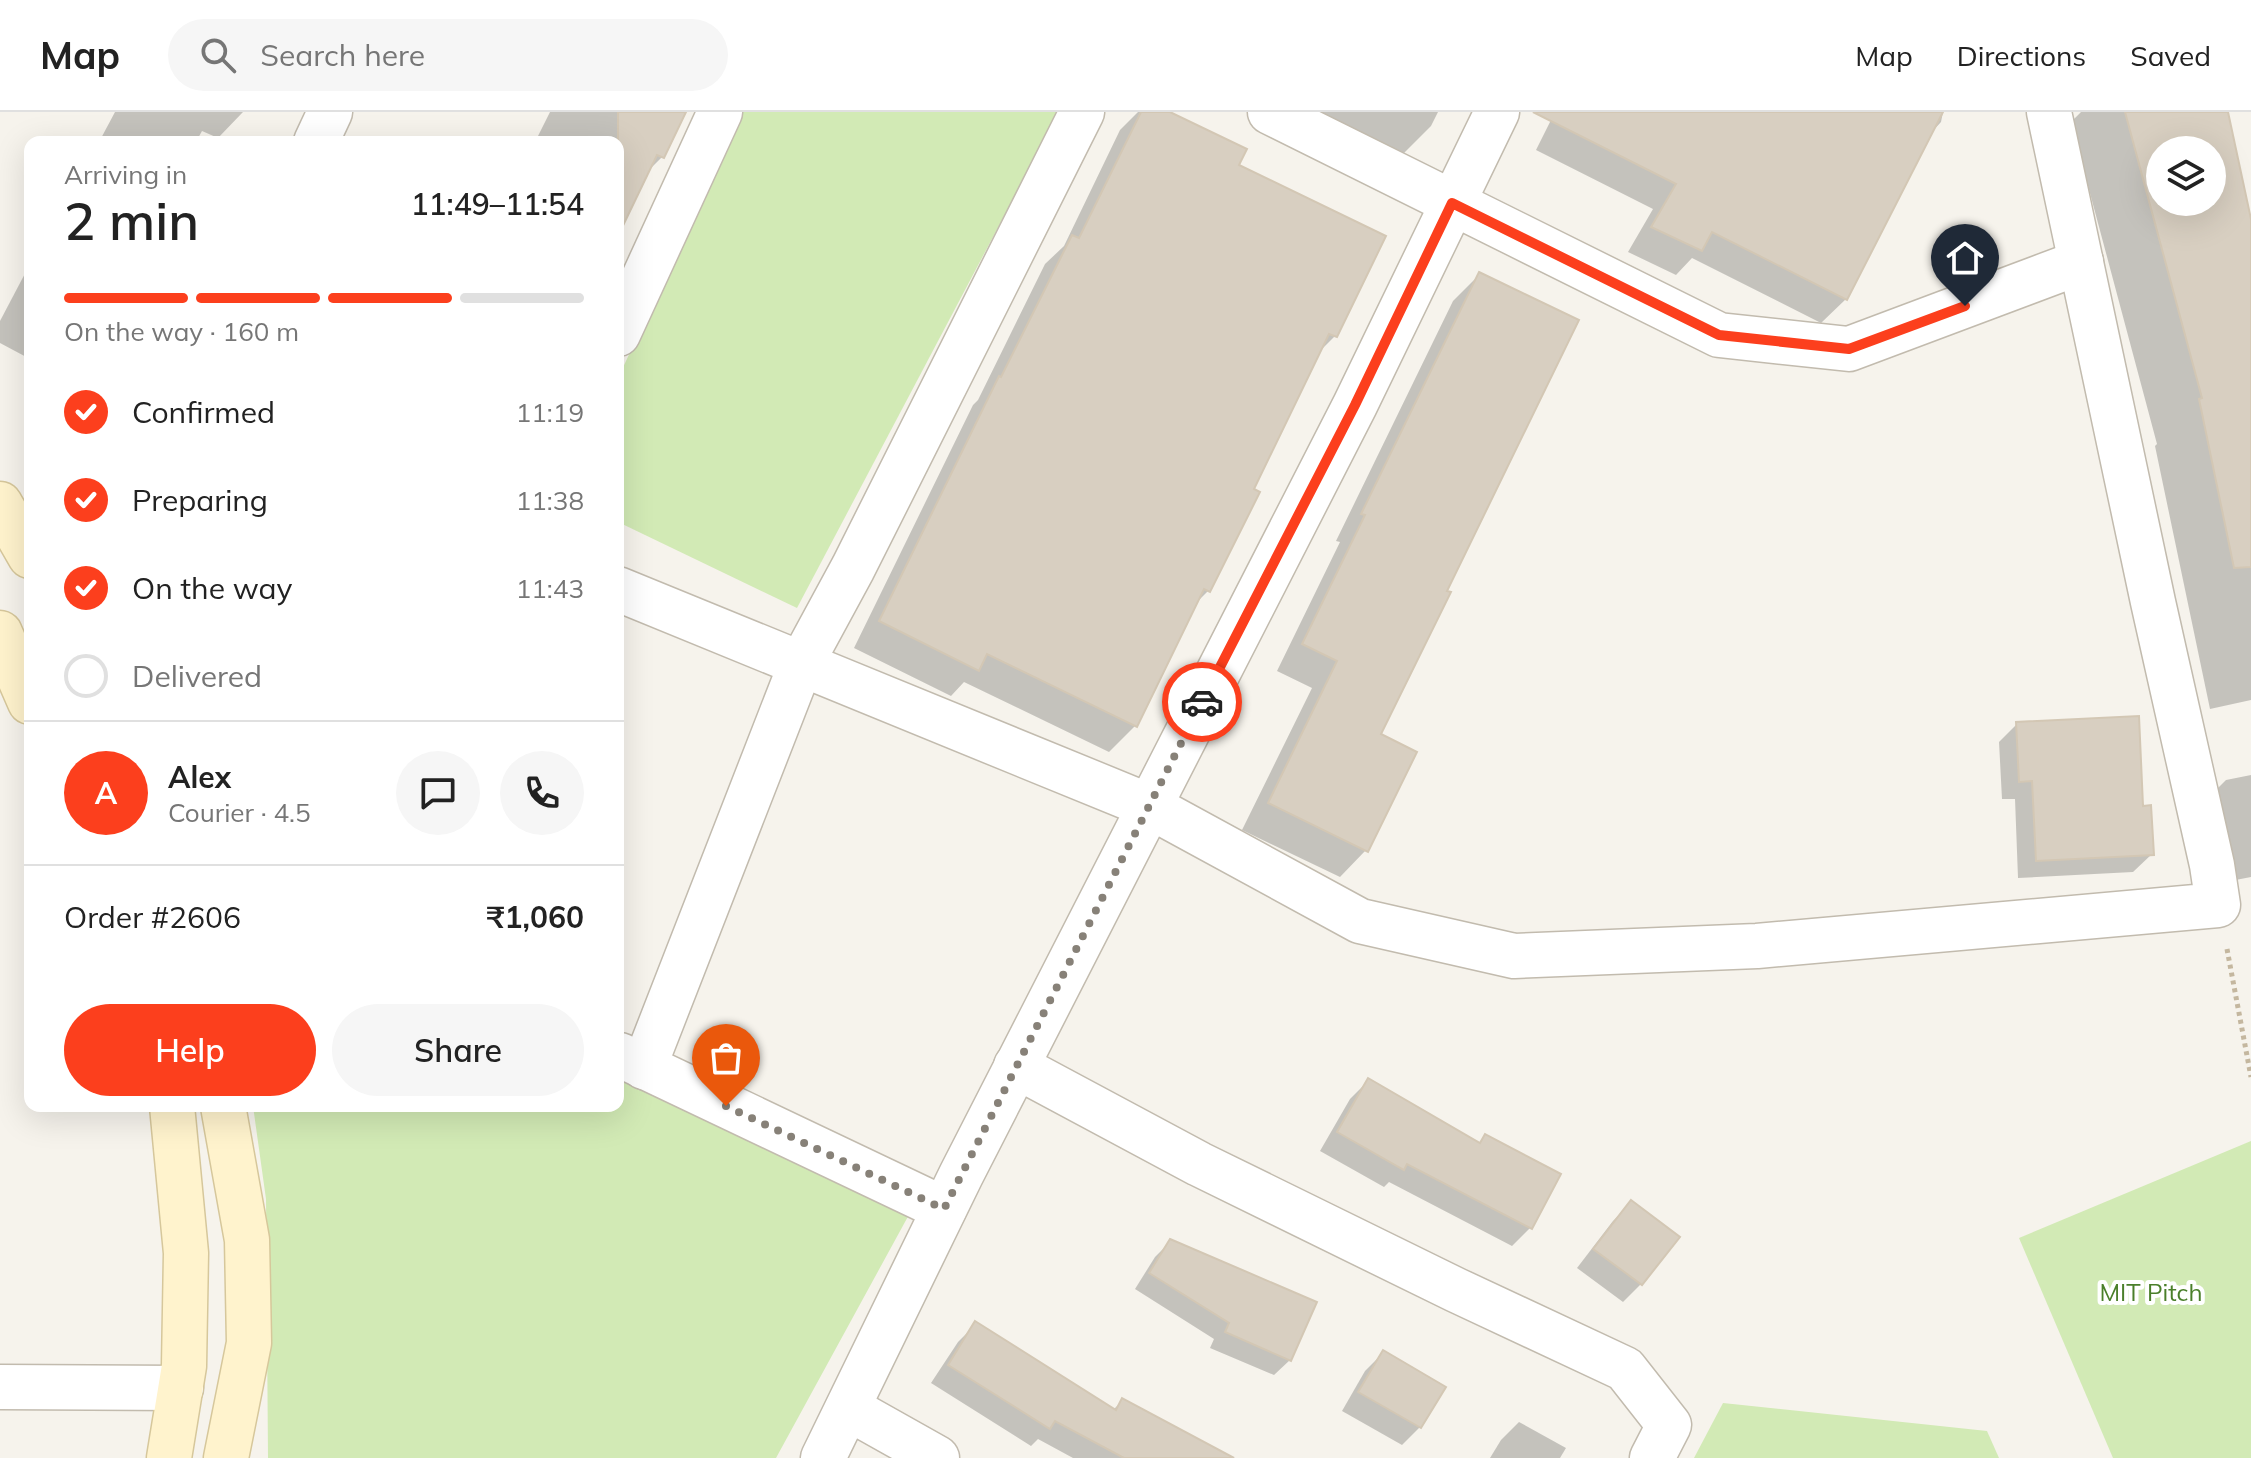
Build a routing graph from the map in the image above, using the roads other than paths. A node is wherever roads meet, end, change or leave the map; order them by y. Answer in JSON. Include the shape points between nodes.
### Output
{"nodes":[{"id":1,"x":330,"y":112,"type":"edge"},
{"id":2,"x":720,"y":112,"type":"edge"},
{"id":3,"x":1082,"y":112,"type":"edge"},
{"id":4,"x":1270,"y":112,"type":"edge"},
{"id":5,"x":1497,"y":112,"type":"edge"},
{"id":6,"x":2049,"y":112,"type":"edge"},
{"id":7,"x":319,"y":136,"type":"edge"},
{"id":8,"x":1452,"y":203,"type":"junction"},
{"id":9,"x":2081,"y":262,"type":"junction"},
{"id":10,"x":624,"y":321,"type":"edge"},
{"id":11,"x":0,"y":504,"type":"edge"},
{"id":12,"x":24,"y":546,"type":"edge"},
{"id":13,"x":624,"y":591,"type":"edge"},
{"id":14,"x":0,"y":633,"type":"edge"},
{"id":15,"x":801,"y":664,"type":"junction"},
{"id":16,"x":24,"y":688,"type":"edge"},
{"id":17,"x":1149,"y":806,"type":"junction"},
{"id":18,"x":2235,"y":901,"type":"edge"},
{"id":19,"x":631,"y":1060,"type":"edge"},
{"id":20,"x":1016,"y":1066,"type":"junction"},
{"id":21,"x":173,"y":1112,"type":"edge"},
{"id":22,"x":224,"y":1112,"type":"edge"},
{"id":23,"x":944,"y":1209,"type":"junction"},
{"id":24,"x":0,"y":1387,"type":"edge"},
{"id":25,"x":181,"y":1388,"type":"junction"},
{"id":26,"x":848,"y":1408,"type":"junction"},
{"id":27,"x":169,"y":1458,"type":"edge"},
{"id":28,"x":226,"y":1458,"type":"edge"},
{"id":29,"x":823,"y":1458,"type":"edge"},
{"id":30,"x":937,"y":1458,"type":"edge"},
{"id":31,"x":1652,"y":1458,"type":"edge"}],
"edges":[{"from":1,"to":7,"type":"street"},
{"from":2,"to":10,"type":"street"},
{"from":3,"to":15,"type":"street"},
{"from":4,"to":8,"type":"street"},
{"from":5,"to":8,"type":"street"},
{"from":6,"to":9,"type":"street"},
{"from":8,"to":9,"type":"street","via":[[1719,335],[1849,349]]},
{"from":8,"to":17,"type":"street","via":[[1355,405]]},
{"from":9,"to":18,"type":"street","via":[[2212,865]]},
{"from":11,"to":12,"type":"main road"},
{"from":13,"to":15,"type":"street"},
{"from":14,"to":16,"type":"main road"},
{"from":15,"to":17,"type":"street"},
{"from":15,"to":19,"type":"street"},
{"from":17,"to":18,"type":"street","via":[[1360,921],[1514,956],[1757,946]]},
{"from":17,"to":20,"type":"street"},
{"from":19,"to":23,"type":"street"},
{"from":20,"to":23,"type":"street"},
{"from":20,"to":31,"type":"street","via":[[1199,1164],[1625,1369],[1669,1425]]},
{"from":21,"to":25,"type":"main road","via":[[186,1253]]},
{"from":22,"to":28,"type":"main road","via":[[247,1240],[249,1343]]},
{"from":23,"to":26,"type":"street"},
{"from":24,"to":25,"type":"street"},
{"from":25,"to":27,"type":"main road"},
{"from":26,"to":29,"type":"street"},
{"from":26,"to":30,"type":"street"}]}
